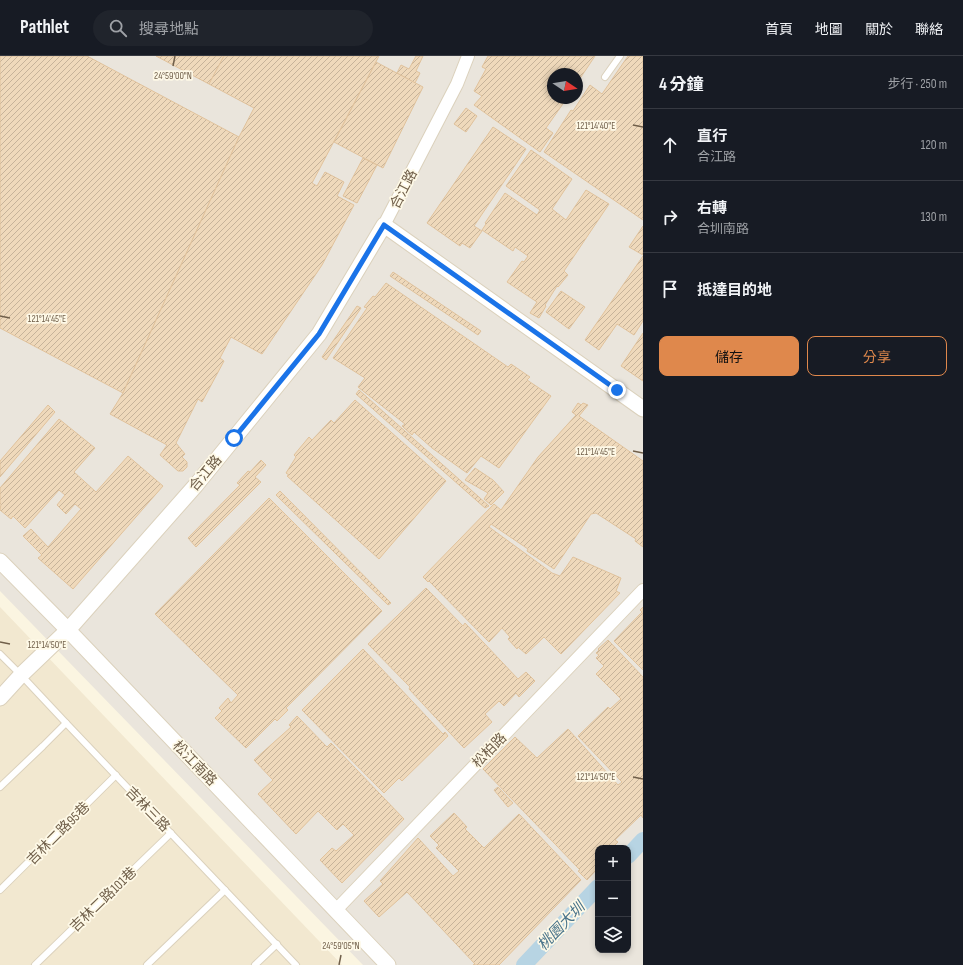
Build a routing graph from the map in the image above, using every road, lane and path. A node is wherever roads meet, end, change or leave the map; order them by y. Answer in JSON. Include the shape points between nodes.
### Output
{"nodes":[{"id":1,"x":468,"y":56,"type":"edge"},
{"id":2,"x":620,"y":56,"type":"edge"},
{"id":3,"x":605,"y":76,"type":"dead end"},
{"id":4,"x":384,"y":225,"type":"junction"},
{"id":5,"x":643,"y":409,"type":"edge"},
{"id":6,"x":0,"y":561,"type":"edge"},
{"id":7,"x":643,"y":590,"type":"edge"},
{"id":8,"x":68,"y":630,"type":"junction"},
{"id":9,"x":0,"y":654,"type":"edge"},
{"id":10,"x":21,"y":675,"type":"junction"},
{"id":11,"x":0,"y":698,"type":"edge"},
{"id":12,"x":66,"y":723,"type":"junction"},
{"id":13,"x":116,"y":775,"type":"junction"},
{"id":14,"x":0,"y":787,"type":"edge"},
{"id":15,"x":171,"y":833,"type":"junction"},
{"id":16,"x":0,"y":890,"type":"edge"},
{"id":17,"x":224,"y":890,"type":"junction"},
{"id":18,"x":336,"y":910,"type":"junction"},
{"id":19,"x":277,"y":944,"type":"junction"},
{"id":20,"x":35,"y":965,"type":"edge"},
{"id":21,"x":147,"y":965,"type":"edge"},
{"id":22,"x":255,"y":965,"type":"edge"},
{"id":23,"x":296,"y":965,"type":"edge"},
{"id":24,"x":388,"y":965,"type":"edge"}],
"edges":[{"from":1,"to":4,"type":"street","name":"合江路","via":[[457,84]]},
{"from":2,"to":3,"type":"lane"},
{"from":4,"to":5,"type":"street"},
{"from":4,"to":8,"type":"street","name":"合江路","via":[[319,334],[196,485]]},
{"from":6,"to":8,"type":"street","name":"松江南路"},
{"from":7,"to":18,"type":"street","name":"松柏路"},
{"from":8,"to":10,"type":"street","name":"合江路"},
{"from":8,"to":18,"type":"street","name":"松江南路"},
{"from":9,"to":10,"type":"lane","name":"吉林三路"},
{"from":10,"to":11,"type":"street","name":"合江路"},
{"from":10,"to":12,"type":"lane","name":"吉林三路"},
{"from":12,"to":13,"type":"lane","name":"吉林三路"},
{"from":12,"to":14,"type":"lane"},
{"from":13,"to":15,"type":"lane","name":"吉林三路"},
{"from":13,"to":16,"type":"lane","name":"吉林二路95巷"},
{"from":15,"to":17,"type":"lane","name":"吉林三路"},
{"from":15,"to":20,"type":"lane","name":"吉林二路101巷"},
{"from":17,"to":19,"type":"lane","name":"吉林三路"},
{"from":17,"to":21,"type":"lane"},
{"from":18,"to":24,"type":"street","name":"松江南路"},
{"from":19,"to":22,"type":"lane"},
{"from":19,"to":23,"type":"lane","name":"吉林三路"}]}
